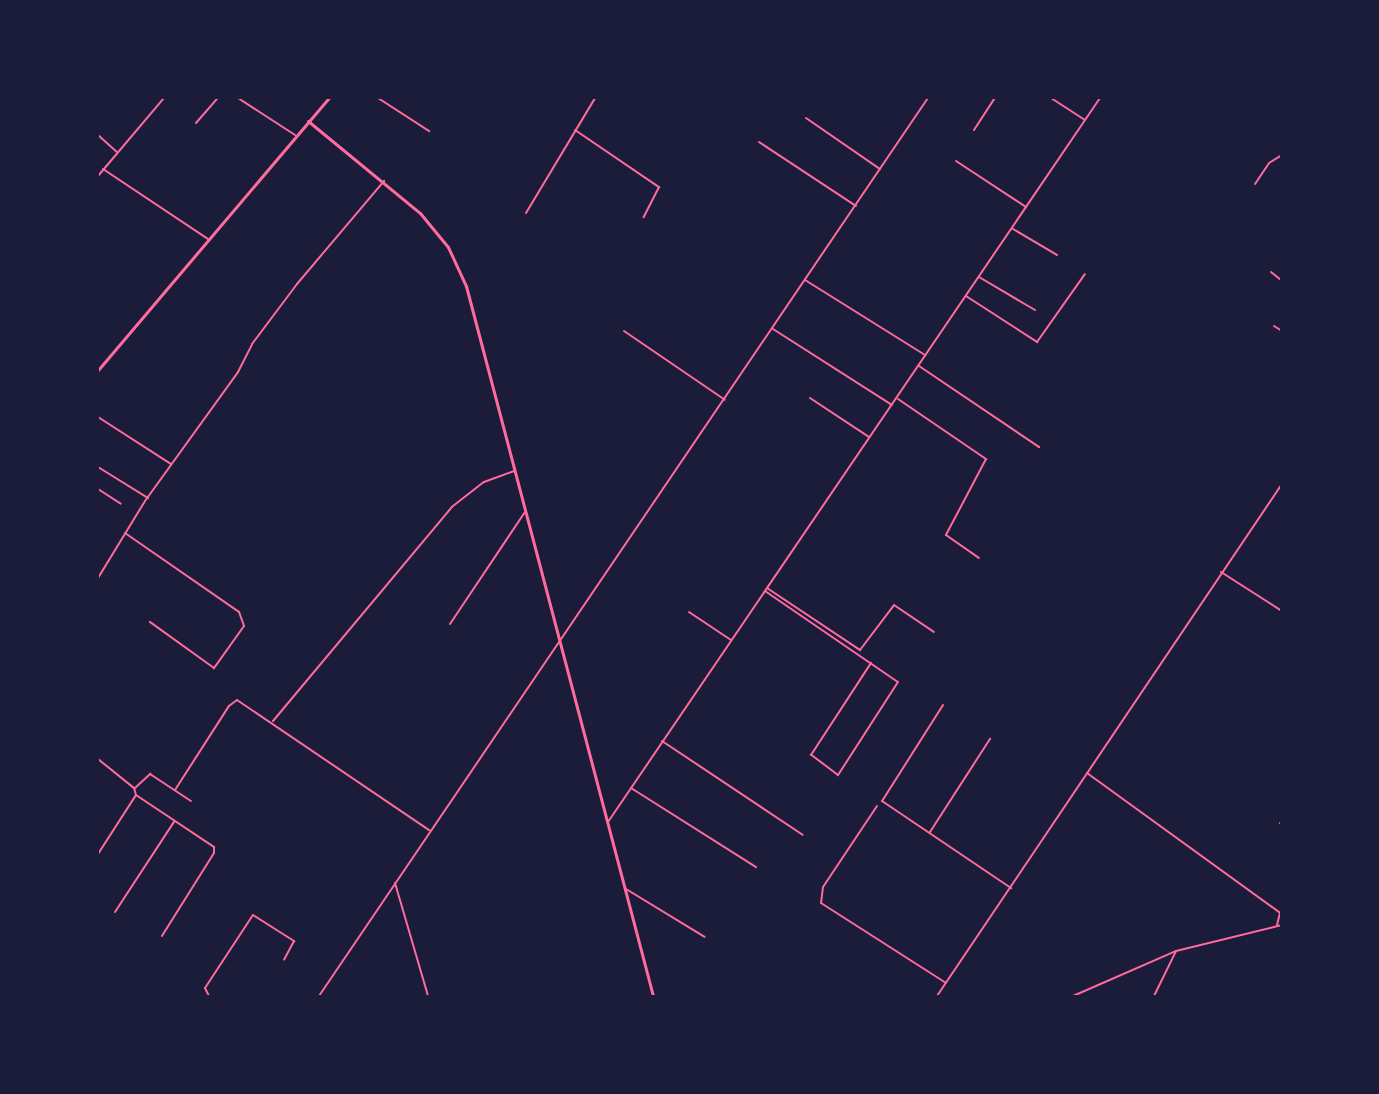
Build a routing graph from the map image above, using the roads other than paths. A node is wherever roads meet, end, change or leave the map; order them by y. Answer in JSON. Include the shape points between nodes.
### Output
{"nodes":[{"id":1,"x":164,"y":98,"type":"edge"},
{"id":2,"x":218,"y":98,"type":"edge"},
{"id":3,"x":238,"y":98,"type":"edge"},
{"id":4,"x":328,"y":98,"type":"edge"},
{"id":5,"x":378,"y":98,"type":"edge"},
{"id":6,"x":595,"y":98,"type":"edge"},
{"id":7,"x":928,"y":98,"type":"edge"},
{"id":8,"x":995,"y":98,"type":"edge"},
{"id":9,"x":1051,"y":98,"type":"edge"},
{"id":10,"x":1100,"y":98,"type":"edge"},
{"id":11,"x":806,"y":118,"type":"dead end"},
{"id":12,"x":1085,"y":120,"type":"junction"},
{"id":13,"x":309,"y":121,"type":"junction"},
{"id":14,"x":196,"y":123,"type":"dead end"},
{"id":15,"x":575,"y":130,"type":"junction"},
{"id":16,"x":974,"y":130,"type":"dead end"},
{"id":17,"x":429,"y":131,"type":"dead end"},
{"id":18,"x":98,"y":135,"type":"edge"},
{"id":19,"x":296,"y":135,"type":"junction"},
{"id":20,"x":759,"y":142,"type":"dead end"},
{"id":21,"x":117,"y":152,"type":"junction"},
{"id":22,"x":1281,"y":155,"type":"edge"},
{"id":23,"x":956,"y":161,"type":"dead end"},
{"id":24,"x":103,"y":169,"type":"junction"},
{"id":25,"x":880,"y":169,"type":"junction"},
{"id":26,"x":98,"y":176,"type":"edge"},
{"id":27,"x":384,"y":181,"type":"junction"},
{"id":28,"x":1255,"y":184,"type":"dead end"},
{"id":29,"x":856,"y":206,"type":"junction"},
{"id":30,"x":1026,"y":207,"type":"junction"},
{"id":31,"x":526,"y":213,"type":"dead end"},
{"id":32,"x":644,"y":217,"type":"dead end"},
{"id":33,"x":1012,"y":228,"type":"junction"},
{"id":34,"x":208,"y":240,"type":"junction"},
{"id":35,"x":1057,"y":255,"type":"dead end"},
{"id":36,"x":1271,"y":272,"type":"dead end"},
{"id":37,"x":1085,"y":274,"type":"dead end"},
{"id":38,"x":979,"y":277,"type":"junction"},
{"id":39,"x":805,"y":280,"type":"junction"},
{"id":40,"x":1281,"y":280,"type":"edge"},
{"id":41,"x":966,"y":296,"type":"junction"},
{"id":42,"x":1035,"y":310,"type":"dead end"},
{"id":43,"x":1274,"y":326,"type":"dead end"},
{"id":44,"x":773,"y":328,"type":"junction"},
{"id":45,"x":624,"y":331,"type":"dead end"},
{"id":46,"x":1281,"y":331,"type":"edge"},
{"id":47,"x":926,"y":355,"type":"junction"},
{"id":48,"x":918,"y":366,"type":"junction"},
{"id":49,"x":98,"y":370,"type":"edge"},
{"id":50,"x":810,"y":398,"type":"dead end"},
{"id":51,"x":897,"y":398,"type":"junction"},
{"id":52,"x":725,"y":400,"type":"junction"},
{"id":53,"x":892,"y":405,"type":"junction"},
{"id":54,"x":98,"y":417,"type":"edge"},
{"id":55,"x":869,"y":438,"type":"junction"},
{"id":56,"x":1039,"y":447,"type":"dead end"},
{"id":57,"x":171,"y":464,"type":"junction"},
{"id":58,"x":98,"y":467,"type":"edge"},
{"id":59,"x":515,"y":471,"type":"junction"},
{"id":60,"x":1281,"y":484,"type":"edge"},
{"id":61,"x":98,"y":489,"type":"edge"},
{"id":62,"x":147,"y":498,"type":"junction"},
{"id":63,"x":121,"y":504,"type":"dead end"},
{"id":64,"x":525,"y":512,"type":"junction"},
{"id":65,"x":125,"y":533,"type":"junction"},
{"id":66,"x":979,"y":558,"type":"dead end"},
{"id":67,"x":1221,"y":572,"type":"junction"},
{"id":68,"x":98,"y":578,"type":"edge"},
{"id":69,"x":766,"y":589,"type":"junction"},
{"id":70,"x":1281,"y":611,"type":"edge"},
{"id":71,"x":689,"y":612,"type":"dead end"},
{"id":72,"x":150,"y":622,"type":"dead end"},
{"id":73,"x":450,"y":624,"type":"dead end"},
{"id":74,"x":934,"y":632,"type":"dead end"},
{"id":75,"x":559,"y":638,"type":"junction"},
{"id":76,"x":731,"y":640,"type":"junction"},
{"id":77,"x":871,"y":663,"type":"junction"},
{"id":78,"x":943,"y":705,"type":"dead end"},
{"id":79,"x":273,"y":721,"type":"junction"},
{"id":80,"x":990,"y":739,"type":"dead end"},
{"id":81,"x":662,"y":741,"type":"junction"},
{"id":82,"x":98,"y":759,"type":"edge"},
{"id":83,"x":1087,"y":773,"type":"junction"},
{"id":84,"x":631,"y":788,"type":"junction"},
{"id":85,"x":134,"y":789,"type":"junction"},
{"id":86,"x":175,"y":790,"type":"junction"},
{"id":87,"x":136,"y":795,"type":"junction"},
{"id":88,"x":191,"y":801,"type":"dead end"},
{"id":89,"x":877,"y":806,"type":"dead end"},
{"id":90,"x":174,"y":822,"type":"junction"},
{"id":91,"x":608,"y":824,"type":"junction"},
{"id":92,"x":429,"y":830,"type":"junction"},
{"id":93,"x":929,"y":834,"type":"junction"},
{"id":94,"x":803,"y":836,"type":"dead end"},
{"id":95,"x":98,"y":854,"type":"edge"},
{"id":96,"x":756,"y":867,"type":"dead end"},
{"id":97,"x":395,"y":883,"type":"junction"},
{"id":98,"x":1011,"y":888,"type":"junction"},
{"id":99,"x":625,"y":889,"type":"junction"},
{"id":100,"x":115,"y":912,"type":"dead end"},
{"id":101,"x":1281,"y":913,"type":"edge"},
{"id":102,"x":1277,"y":925,"type":"junction"},
{"id":103,"x":1281,"y":925,"type":"edge"},
{"id":104,"x":162,"y":936,"type":"dead end"},
{"id":105,"x":705,"y":937,"type":"dead end"},
{"id":106,"x":1176,"y":951,"type":"junction"},
{"id":107,"x":284,"y":960,"type":"dead end"},
{"id":108,"x":945,"y":983,"type":"junction"},
{"id":109,"x":209,"y":996,"type":"edge"},
{"id":110,"x":319,"y":996,"type":"edge"},
{"id":111,"x":428,"y":996,"type":"edge"},
{"id":112,"x":653,"y":996,"type":"edge"},
{"id":113,"x":937,"y":996,"type":"edge"},
{"id":114,"x":1073,"y":996,"type":"edge"},
{"id":115,"x":1154,"y":996,"type":"edge"}],
"edges":[{"from":1,"to":21,"type":"street"},
{"from":2,"to":14,"type":"street"},
{"from":3,"to":19,"type":"street"},
{"from":4,"to":13,"type":"street"},
{"from":5,"to":17,"type":"street"},
{"from":6,"to":15,"type":"street"},
{"from":7,"to":25,"type":"street"},
{"from":8,"to":16,"type":"street"},
{"from":9,"to":12,"type":"street"},
{"from":10,"to":12,"type":"street"},
{"from":11,"to":25,"type":"street"},
{"from":12,"to":30,"type":"street"},
{"from":13,"to":19,"type":"street"},
{"from":13,"to":27,"type":"street"},
{"from":15,"to":31,"type":"street"},
{"from":15,"to":32,"type":"street","via":[[659,187]]},
{"from":18,"to":21,"type":"street"},
{"from":19,"to":34,"type":"street"},
{"from":20,"to":29,"type":"street"},
{"from":21,"to":24,"type":"street"},
{"from":22,"to":28,"type":"street","via":[[1269,163]]},
{"from":23,"to":30,"type":"street"},
{"from":24,"to":26,"type":"street"},
{"from":24,"to":34,"type":"street"},
{"from":25,"to":29,"type":"street"},
{"from":27,"to":57,"type":"street","via":[[297,284]]},
{"from":27,"to":59,"type":"street","via":[[420,213],[453,257],[466,286]]},
{"from":29,"to":39,"type":"street"},
{"from":30,"to":33,"type":"street"},
{"from":33,"to":35,"type":"street"},
{"from":33,"to":38,"type":"street"},
{"from":34,"to":49,"type":"street"},
{"from":36,"to":40,"type":"street"},
{"from":37,"to":41,"type":"street","via":[[1037,342]]},
{"from":38,"to":41,"type":"street"},
{"from":38,"to":42,"type":"street"},
{"from":39,"to":44,"type":"street"},
{"from":39,"to":47,"type":"street"},
{"from":41,"to":47,"type":"street"},
{"from":43,"to":46,"type":"street"},
{"from":44,"to":52,"type":"street"},
{"from":44,"to":53,"type":"street"},
{"from":45,"to":52,"type":"street"},
{"from":47,"to":48,"type":"street"},
{"from":48,"to":51,"type":"street"},
{"from":48,"to":56,"type":"street"},
{"from":50,"to":55,"type":"street"},
{"from":51,"to":53,"type":"street"},
{"from":51,"to":66,"type":"street","via":[[986,459],[946,535]]},
{"from":52,"to":75,"type":"street"},
{"from":53,"to":55,"type":"street"},
{"from":54,"to":57,"type":"street"},
{"from":55,"to":69,"type":"street"},
{"from":57,"to":62,"type":"street"},
{"from":58,"to":62,"type":"street"},
{"from":59,"to":64,"type":"street"},
{"from":59,"to":79,"type":"street","via":[[484,482],[453,506]]},
{"from":60,"to":67,"type":"street"},
{"from":61,"to":63,"type":"street"},
{"from":62,"to":65,"type":"street"},
{"from":64,"to":73,"type":"street"},
{"from":64,"to":75,"type":"street"},
{"from":65,"to":68,"type":"street"},
{"from":65,"to":72,"type":"street","via":[[239,612],[244,627],[214,668]]},
{"from":67,"to":70,"type":"street"},
{"from":67,"to":83,"type":"street"},
{"from":69,"to":74,"type":"street","via":[[860,650],[894,605]]},
{"from":69,"to":76,"type":"street"},
{"from":69,"to":77,"type":"street"},
{"from":71,"to":76,"type":"street"},
{"from":75,"to":91,"type":"street"},
{"from":75,"to":92,"type":"street"},
{"from":76,"to":81,"type":"street"},
{"from":77,"to":77,"type":"street","via":[[897,679],[897,688],[838,775],[811,755]]},
{"from":78,"to":93,"type":"street","via":[[882,798]]},
{"from":79,"to":86,"type":"street","via":[[242,701],[234,701]]},
{"from":79,"to":92,"type":"street"},
{"from":80,"to":93,"type":"street"},
{"from":81,"to":84,"type":"street"},
{"from":81,"to":94,"type":"street"},
{"from":82,"to":85,"type":"street"},
{"from":83,"to":98,"type":"street"},
{"from":83,"to":101,"type":"street"},
{"from":84,"to":91,"type":"street"},
{"from":84,"to":96,"type":"street"},
{"from":85,"to":86,"type":"street","via":[[150,774]]},
{"from":85,"to":87,"type":"street"},
{"from":86,"to":88,"type":"street"},
{"from":87,"to":90,"type":"street"},
{"from":87,"to":95,"type":"street"},
{"from":89,"to":108,"type":"street","via":[[823,887],[821,903]]},
{"from":90,"to":100,"type":"street"},
{"from":90,"to":104,"type":"street","via":[[215,851]]},
{"from":91,"to":99,"type":"street"},
{"from":92,"to":97,"type":"street"},
{"from":93,"to":98,"type":"street"},
{"from":97,"to":110,"type":"street"},
{"from":97,"to":111,"type":"street"},
{"from":98,"to":108,"type":"street"},
{"from":99,"to":105,"type":"street"},
{"from":99,"to":112,"type":"street"},
{"from":101,"to":102,"type":"street"},
{"from":102,"to":103,"type":"street"},
{"from":102,"to":106,"type":"street"},
{"from":106,"to":114,"type":"street"},
{"from":106,"to":115,"type":"street"},
{"from":107,"to":109,"type":"street","via":[[294,942],[252,915],[205,988]]},
{"from":108,"to":113,"type":"street"}]}
